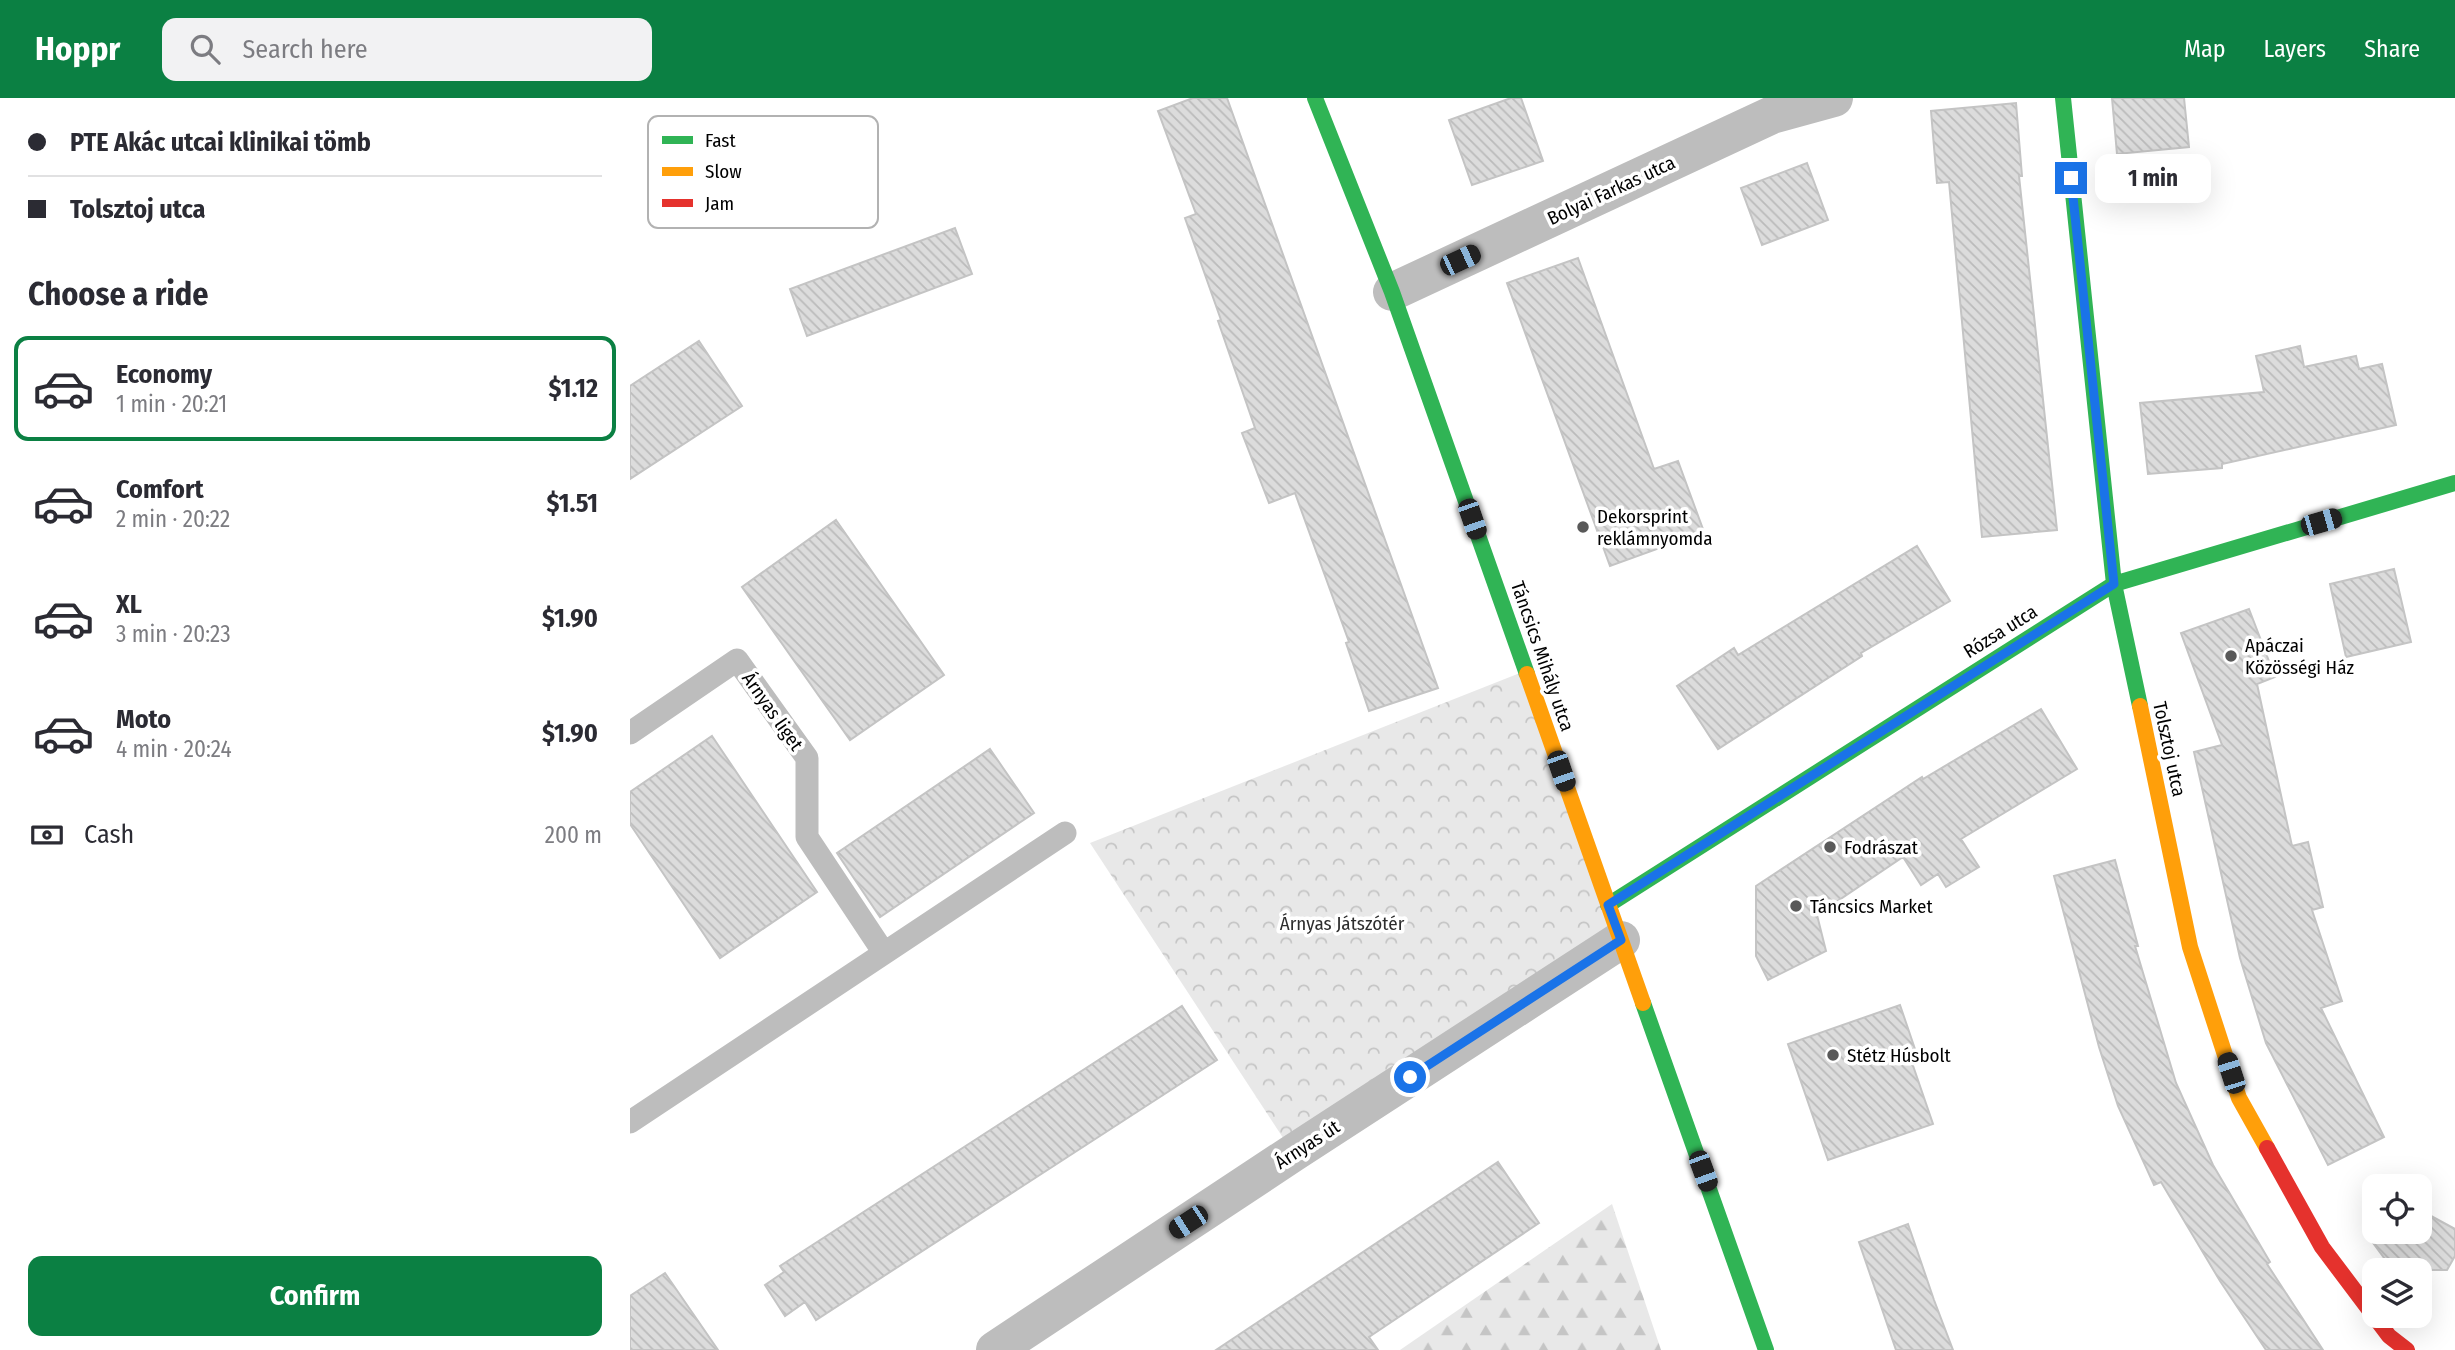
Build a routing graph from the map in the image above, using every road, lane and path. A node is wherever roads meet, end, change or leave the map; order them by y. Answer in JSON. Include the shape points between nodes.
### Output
{"nodes":[{"id":1,"x":1315,"y":98,"type":"edge"},
{"id":2,"x":1834,"y":98,"type":"edge"},
{"id":3,"x":2063,"y":98,"type":"edge"},
{"id":4,"x":1392,"y":292,"type":"junction"},
{"id":5,"x":2455,"y":483,"type":"edge"},
{"id":6,"x":2114,"y":584,"type":"junction"},
{"id":7,"x":630,"y":733,"type":"edge"},
{"id":8,"x":1065,"y":832,"type":"dead end"},
{"id":9,"x":1608,"y":905,"type":"junction"},
{"id":10,"x":1621,"y":940,"type":"junction"},
{"id":11,"x":884,"y":953,"type":"junction"},
{"id":12,"x":630,"y":1122,"type":"edge"},
{"id":13,"x":995,"y":1350,"type":"edge"},
{"id":14,"x":1766,"y":1350,"type":"edge"},
{"id":15,"x":2407,"y":1350,"type":"edge"}],
"edges":[{"from":1,"to":4,"type":"street","name":"Táncsics Mihály utca"},
{"from":2,"to":4,"type":"street","name":"Bolyai Farkas utca","via":[[1772,115]]},
{"from":3,"to":6,"type":"street","name":"Tolsztoj utca"},
{"from":4,"to":9,"type":"street","name":"Táncsics Mihály utca"},
{"from":5,"to":6,"type":"street","name":"Rózsa utca"},
{"from":6,"to":9,"type":"street","name":"Rózsa utca"},
{"from":6,"to":15,"type":"street","name":"Tolsztoj utca","via":[[2190,947],[2239,1098],[2322,1247],[2389,1336]]},
{"from":7,"to":11,"type":"lane","name":"Árnyas liget","via":[[737,660],[807,758],[807,836]]},
{"from":8,"to":11,"type":"lane"},
{"from":9,"to":10,"type":"street","name":"Táncsics Mihály utca"},
{"from":10,"to":13,"type":"street","name":"Árnyas út","via":[[1259,1191]]},
{"from":10,"to":14,"type":"street","name":"Táncsics Mihály utca"},
{"from":11,"to":12,"type":"lane"}]}
